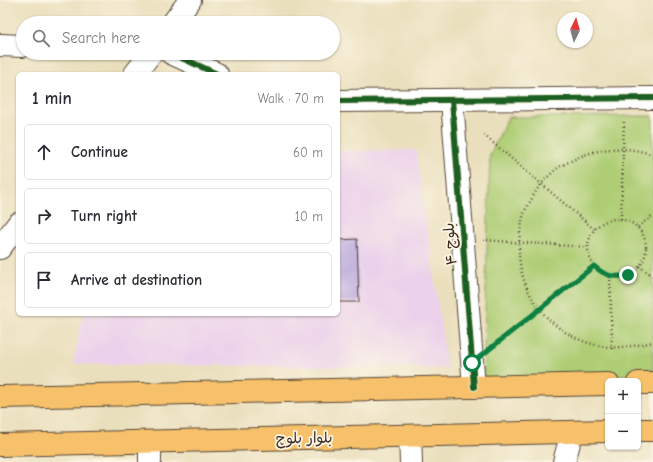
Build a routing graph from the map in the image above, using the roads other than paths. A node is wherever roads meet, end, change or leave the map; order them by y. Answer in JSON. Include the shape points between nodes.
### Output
{"nodes":[{"id":1,"x":190,"y":0,"type":"edge"},
{"id":2,"x":178,"y":16,"type":"edge"},
{"id":3,"x":0,"y":46,"type":"edge"},
{"id":4,"x":16,"y":46,"type":"edge"},
{"id":5,"x":146,"y":60,"type":"edge"},
{"id":6,"x":186,"y":60,"type":"edge"},
{"id":7,"x":137,"y":72,"type":"edge"},
{"id":8,"x":213,"y":72,"type":"edge"},
{"id":9,"x":653,"y":98,"type":"edge"},
{"id":10,"x":452,"y":100,"type":"junction"},
{"id":11,"x":340,"y":101,"type":"edge"},
{"id":12,"x":16,"y":227,"type":"edge"},
{"id":13,"x":0,"y":248,"type":"edge"},
{"id":14,"x":641,"y":383,"type":"edge"},
{"id":15,"x":653,"y":383,"type":"edge"},
{"id":16,"x":605,"y":384,"type":"edge"},
{"id":17,"x":474,"y":387,"type":"junction"},
{"id":18,"x":0,"y":397,"type":"edge"},
{"id":19,"x":641,"y":430,"type":"edge"},
{"id":20,"x":653,"y":430,"type":"edge"},
{"id":21,"x":605,"y":431,"type":"edge"},
{"id":22,"x":572,"y":432,"type":"junction"},
{"id":23,"x":410,"y":436,"type":"junction"},
{"id":24,"x":0,"y":445,"type":"edge"},
{"id":25,"x":150,"y":452,"type":"edge"},
{"id":26,"x":411,"y":462,"type":"edge"},
{"id":27,"x":564,"y":462,"type":"edge"}],
"edges":[{"from":1,"to":2,"type":"street"},
{"from":3,"to":4,"type":"street"},
{"from":5,"to":7,"type":"street"},
{"from":6,"to":8,"type":"street"},
{"from":9,"to":10,"type":"street"},
{"from":10,"to":11,"type":"street"},
{"from":10,"to":17,"type":"street","name":"بلوچ ۴"},
{"from":12,"to":13,"type":"street"},
{"from":14,"to":15,"type":"main road"},
{"from":16,"to":17,"type":"main road"},
{"from":17,"to":18,"type":"main road"},
{"from":19,"to":20,"type":"main road"},
{"from":21,"to":22,"type":"main road","name":"بلوار بلوچ"},
{"from":22,"to":23,"type":"main road","name":"بلوار بلوچ"},
{"from":22,"to":27,"type":"street"},
{"from":23,"to":25,"type":"main road","name":"بلوار بلوچ"},
{"from":23,"to":26,"type":"street"},
{"from":24,"to":25,"type":"main road","name":"بلوار بلوچ"}]}
